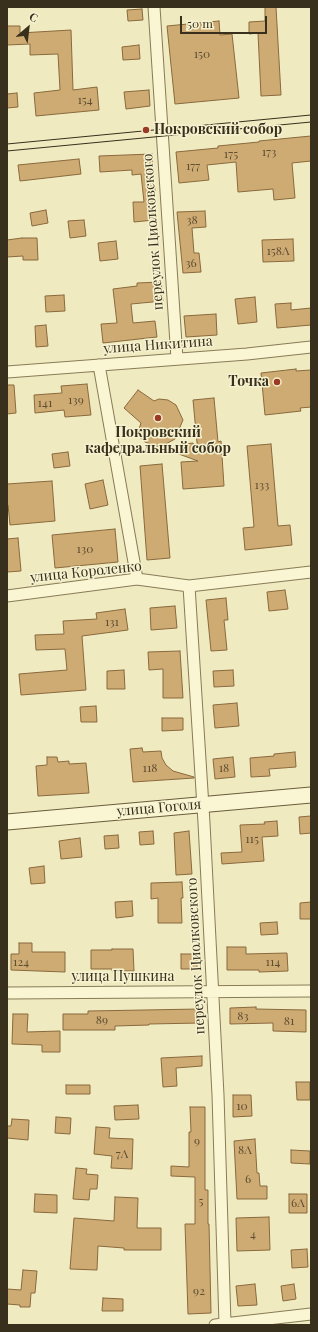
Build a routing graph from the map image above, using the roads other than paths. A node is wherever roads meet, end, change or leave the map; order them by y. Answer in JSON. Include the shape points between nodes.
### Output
{"nodes":[{"id":1,"x":154,"y":7,"type":"edge"},
{"id":2,"x":311,"y":347,"type":"edge"},
{"id":3,"x":177,"y":359,"type":"junction"},
{"id":4,"x":99,"y":364,"type":"junction"},
{"id":5,"x":7,"y":372,"type":"edge"},
{"id":6,"x":311,"y":572,"type":"edge"},
{"id":7,"x":137,"y":579,"type":"junction"},
{"id":8,"x":189,"y":586,"type":"junction"},
{"id":9,"x":7,"y":596,"type":"edge"},
{"id":10,"x":311,"y":795,"type":"edge"},
{"id":11,"x":203,"y":804,"type":"junction"},
{"id":12,"x":7,"y":822,"type":"edge"},
{"id":13,"x":311,"y":991,"type":"edge"},
{"id":14,"x":7,"y":992,"type":"edge"},
{"id":15,"x":212,"y":992,"type":"junction"},
{"id":16,"x":311,"y":1314,"type":"edge"},
{"id":17,"x":220,"y":1325,"type":"edge"}],
"edges":[{"from":1,"to":3,"type":"street","name":"переулок Циолковского"},
{"from":2,"to":3,"type":"street","name":"улица Никитина"},
{"from":3,"to":4,"type":"street","name":"улица Никитина"},
{"from":4,"to":5,"type":"street","name":"улица Никитина"},
{"from":4,"to":7,"type":"street"},
{"from":6,"to":8,"type":"street","name":"улица Короленко"},
{"from":7,"to":8,"type":"street","name":"улица Короленко"},
{"from":7,"to":9,"type":"street","name":"улица Короленко"},
{"from":8,"to":11,"type":"street","name":"переулок Циолковского"},
{"from":10,"to":11,"type":"street","name":"улица Гоголя"},
{"from":11,"to":12,"type":"street","name":"улица Гоголя"},
{"from":11,"to":15,"type":"street","name":"переулок Циолковского"},
{"from":13,"to":15,"type":"street","name":"улица Пушкина"},
{"from":14,"to":15,"type":"street","name":"улица Пушкина"},
{"from":15,"to":17,"type":"street","name":"переулок Циолковского","via":[[218,1095]]},
{"from":16,"to":17,"type":"street"}]}
